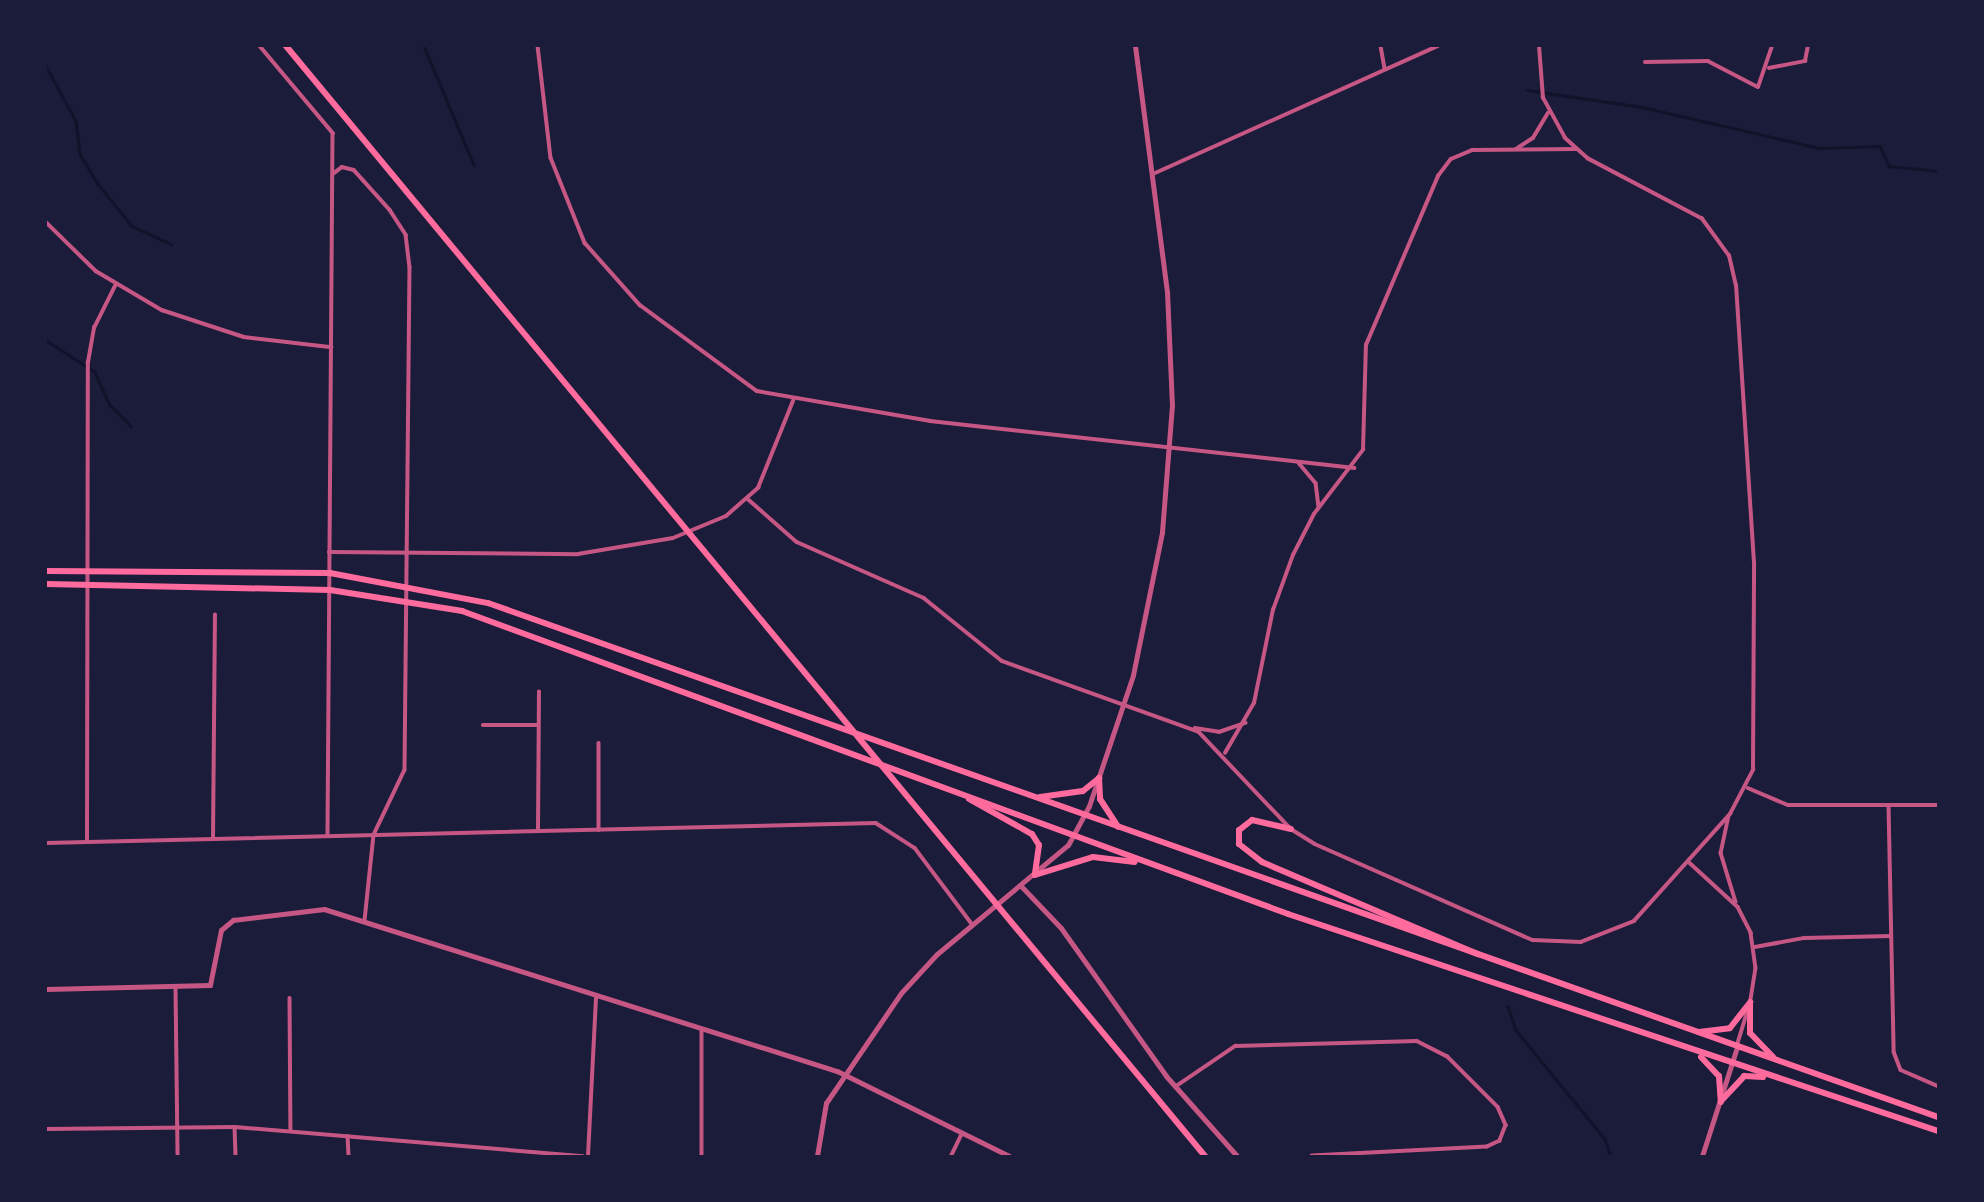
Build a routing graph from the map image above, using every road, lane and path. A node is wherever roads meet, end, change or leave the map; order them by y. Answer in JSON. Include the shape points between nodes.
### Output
{"nodes":[{"id":1,"x":260,"y":46,"type":"edge"},
{"id":2,"x":286,"y":46,"type":"edge"},
{"id":3,"x":538,"y":46,"type":"edge"},
{"id":4,"x":1135,"y":46,"type":"edge"},
{"id":5,"x":1381,"y":46,"type":"edge"},
{"id":6,"x":1438,"y":46,"type":"edge"},
{"id":7,"x":1539,"y":46,"type":"edge"},
{"id":8,"x":1772,"y":46,"type":"edge"},
{"id":9,"x":1808,"y":46,"type":"edge"},
{"id":10,"x":1645,"y":62,"type":"dead end"},
{"id":11,"x":1769,"y":68,"type":"junction"},
{"id":12,"x":1385,"y":69,"type":"junction"},
{"id":13,"x":1548,"y":113,"type":"junction"},
{"id":14,"x":1515,"y":149,"type":"junction"},
{"id":15,"x":1576,"y":149,"type":"junction"},
{"id":16,"x":1153,"y":174,"type":"junction"},
{"id":17,"x":332,"y":176,"type":"junction"},
{"id":18,"x":46,"y":222,"type":"edge"},
{"id":19,"x":116,"y":284,"type":"junction"},
{"id":20,"x":331,"y":347,"type":"junction"},
{"id":21,"x":793,"y":401,"type":"junction"},
{"id":22,"x":1171,"y":446,"type":"junction"},
{"id":23,"x":1298,"y":462,"type":"junction"},
{"id":24,"x":1354,"y":468,"type":"junction"},
{"id":25,"x":748,"y":499,"type":"junction"},
{"id":26,"x":1319,"y":508,"type":"junction"},
{"id":27,"x":688,"y":533,"type":"junction"},
{"id":28,"x":329,"y":552,"type":"junction"},
{"id":29,"x":408,"y":554,"type":"junction"},
{"id":30,"x":86,"y":570,"type":"junction"},
{"id":31,"x":46,"y":571,"type":"edge"},
{"id":32,"x":330,"y":573,"type":"junction"},
{"id":33,"x":46,"y":584,"type":"edge"},
{"id":34,"x":85,"y":584,"type":"junction"},
{"id":35,"x":410,"y":584,"type":"junction"},
{"id":36,"x":330,"y":590,"type":"junction"},
{"id":37,"x":410,"y":601,"type":"junction"},
{"id":38,"x":215,"y":615,"type":"dead end"},
{"id":39,"x":538,"y":692,"type":"dead end"},
{"id":40,"x":1123,"y":704,"type":"junction"},
{"id":41,"x":1247,"y":722,"type":"junction"},
{"id":42,"x":483,"y":725,"type":"dead end"},
{"id":43,"x":538,"y":725,"type":"junction"},
{"id":44,"x":1190,"y":727,"type":"junction"},
{"id":45,"x":599,"y":743,"type":"dead end"},
{"id":46,"x":1225,"y":753,"type":"junction"},
{"id":47,"x":1099,"y":778,"type":"junction"},
{"id":48,"x":949,"y":788,"type":"junction"},
{"id":49,"x":1748,"y":788,"type":"junction"},
{"id":50,"x":1033,"y":797,"type":"junction"},
{"id":51,"x":1938,"y":805,"type":"edge"},
{"id":52,"x":1889,"y":806,"type":"junction"},
{"id":53,"x":1730,"y":814,"type":"junction"},
{"id":54,"x":1085,"y":816,"type":"junction"},
{"id":55,"x":1119,"y":829,"type":"junction"},
{"id":56,"x":1291,"y":829,"type":"junction"},
{"id":57,"x":599,"y":830,"type":"junction"},
{"id":58,"x":538,"y":831,"type":"junction"},
{"id":59,"x":328,"y":835,"type":"junction"},
{"id":60,"x":374,"y":835,"type":"junction"},
{"id":61,"x":1073,"y":836,"type":"junction"},
{"id":62,"x":213,"y":839,"type":"junction"},
{"id":63,"x":87,"y":841,"type":"junction"},
{"id":64,"x":46,"y":843,"type":"edge"},
{"id":65,"x":1690,"y":862,"type":"junction"},
{"id":66,"x":1152,"y":864,"type":"junction"},
{"id":67,"x":1035,"y":875,"type":"junction"},
{"id":68,"x":1021,"y":886,"type":"junction"},
{"id":69,"x":1738,"y":908,"type":"junction"},
{"id":70,"x":365,"y":920,"type":"junction"},
{"id":71,"x":974,"y":925,"type":"junction"},
{"id":72,"x":1891,"y":936,"type":"junction"},
{"id":73,"x":1755,"y":947,"type":"junction"},
{"id":74,"x":176,"y":988,"type":"junction"},
{"id":75,"x":46,"y":989,"type":"edge"},
{"id":76,"x":596,"y":996,"type":"junction"},
{"id":77,"x":290,"y":998,"type":"dead end"},
{"id":78,"x":1594,"y":1000,"type":"junction"},
{"id":79,"x":1750,"y":1002,"type":"junction"},
{"id":80,"x":702,"y":1030,"type":"junction"},
{"id":81,"x":1688,"y":1031,"type":"junction"},
{"id":82,"x":1737,"y":1047,"type":"junction"},
{"id":83,"x":1684,"y":1048,"type":"junction"},
{"id":84,"x":1780,"y":1061,"type":"junction"},
{"id":85,"x":1732,"y":1064,"type":"junction"},
{"id":86,"x":844,"y":1073,"type":"junction"},
{"id":87,"x":1778,"y":1079,"type":"junction"},
{"id":88,"x":1938,"y":1086,"type":"edge"},
{"id":89,"x":1175,"y":1087,"type":"junction"},
{"id":90,"x":1721,"y":1101,"type":"junction"},
{"id":91,"x":1938,"y":1117,"type":"edge"},
{"id":92,"x":178,"y":1126,"type":"junction"},
{"id":93,"x":234,"y":1127,"type":"junction"},
{"id":94,"x":46,"y":1129,"type":"edge"},
{"id":95,"x":290,"y":1130,"type":"junction"},
{"id":96,"x":1938,"y":1131,"type":"edge"},
{"id":97,"x":962,"y":1132,"type":"junction"},
{"id":98,"x":348,"y":1136,"type":"junction"},
{"id":99,"x":521,"y":1150,"type":"junction"},
{"id":100,"x":178,"y":1157,"type":"edge"},
{"id":101,"x":236,"y":1157,"type":"edge"},
{"id":102,"x":349,"y":1157,"type":"edge"},
{"id":103,"x":520,"y":1157,"type":"edge"},
{"id":104,"x":586,"y":1157,"type":"edge"},
{"id":105,"x":702,"y":1157,"type":"edge"},
{"id":106,"x":817,"y":1157,"type":"edge"},
{"id":107,"x":951,"y":1157,"type":"edge"},
{"id":108,"x":1009,"y":1157,"type":"edge"},
{"id":109,"x":1205,"y":1157,"type":"edge"},
{"id":110,"x":1237,"y":1157,"type":"edge"},
{"id":111,"x":1312,"y":1157,"type":"edge"},
{"id":112,"x":1702,"y":1157,"type":"edge"}],
"edges":[{"from":1,"to":17,"type":"street","via":[[332,130]]},
{"from":2,"to":27,"type":"main road"},
{"from":3,"to":21,"type":"street","via":[[555,172],[595,258],[640,305],[727,371],[765,395]]},
{"from":4,"to":16,"type":"street"},
{"from":5,"to":12,"type":"street"},
{"from":6,"to":12,"type":"street"},
{"from":7,"to":13,"type":"street"},
{"from":8,"to":11,"type":"street"},
{"from":9,"to":11,"type":"street","via":[[1805,61]]},
{"from":10,"to":11,"type":"street","via":[[1708,61],[1758,88]]},
{"from":12,"to":16,"type":"street"},
{"from":13,"to":14,"type":"street","via":[[1533,138]]},
{"from":13,"to":15,"type":"street"},
{"from":14,"to":15,"type":"street"},
{"from":14,"to":24,"type":"street","via":[[1462,152],[1438,176],[1366,345],[1364,442]]},
{"from":15,"to":49,"type":"street","via":[[1702,219],[1721,241],[1734,274],[1754,576],[1756,747]]},
{"from":16,"to":22,"type":"street","via":[[1169,306]]},
{"from":17,"to":20,"type":"street"},
{"from":17,"to":29,"type":"street","via":[[337,168],[354,170],[407,239]]},
{"from":18,"to":19,"type":"street"},
{"from":19,"to":20,"type":"street","via":[[218,331]]},
{"from":19,"to":30,"type":"street","via":[[94,328],[88,362]]},
{"from":20,"to":28,"type":"street"},
{"from":21,"to":22,"type":"street"},
{"from":21,"to":25,"type":"street","via":[[772,464]]},
{"from":22,"to":23,"type":"street"},
{"from":22,"to":40,"type":"street","via":[[1156,574]]},
{"from":23,"to":24,"type":"street"},
{"from":23,"to":26,"type":"street","via":[[1316,483]]},
{"from":24,"to":26,"type":"street"},
{"from":25,"to":27,"type":"street"},
{"from":25,"to":40,"type":"street","via":[[797,542],[924,598],[990,654]]},
{"from":26,"to":41,"type":"street","via":[[1276,599]]},
{"from":27,"to":29,"type":"street","via":[[613,552]]},
{"from":27,"to":109,"type":"main road"},
{"from":28,"to":29,"type":"street"},
{"from":28,"to":32,"type":"street"},
{"from":29,"to":35,"type":"street"},
{"from":30,"to":31,"type":"main road"},
{"from":30,"to":32,"type":"main road"},
{"from":30,"to":34,"type":"street"},
{"from":32,"to":35,"type":"main road"},
{"from":32,"to":36,"type":"street"},
{"from":33,"to":34,"type":"main road"},
{"from":34,"to":36,"type":"main road"},
{"from":34,"to":63,"type":"street"},
{"from":35,"to":37,"type":"street"},
{"from":35,"to":50,"type":"main road","via":[[488,603]]},
{"from":36,"to":37,"type":"main road"},
{"from":36,"to":59,"type":"street"},
{"from":37,"to":48,"type":"main road","via":[[508,627]]},
{"from":37,"to":60,"type":"street","via":[[404,779]]},
{"from":38,"to":62,"type":"street"},
{"from":39,"to":43,"type":"street"},
{"from":40,"to":44,"type":"street"},
{"from":40,"to":47,"type":"street"},
{"from":41,"to":44,"type":"street","via":[[1219,732]]},
{"from":41,"to":46,"type":"street"},
{"from":42,"to":43,"type":"street"},
{"from":43,"to":58,"type":"street"},
{"from":44,"to":46,"type":"street"},
{"from":45,"to":57,"type":"street"},
{"from":46,"to":56,"type":"street"},
{"from":47,"to":50,"type":"main road","via":[[1059,798]]},
{"from":47,"to":54,"type":"street"},
{"from":47,"to":55,"type":"main road","via":[[1100,799]]},
{"from":48,"to":61,"type":"main road"},
{"from":48,"to":67,"type":"main road","via":[[1031,834],[1039,845]]},
{"from":49,"to":52,"type":"street","via":[[1788,805]]},
{"from":49,"to":53,"type":"street"},
{"from":50,"to":54,"type":"main road"},
{"from":51,"to":52,"type":"street"},
{"from":52,"to":72,"type":"street"},
{"from":53,"to":65,"type":"street"},
{"from":53,"to":69,"type":"street","via":[[1722,864]]},
{"from":54,"to":55,"type":"main road"},
{"from":54,"to":61,"type":"street"},
{"from":55,"to":78,"type":"main road"},
{"from":56,"to":65,"type":"street","via":[[1488,923],[1551,943],[1581,942],[1634,921]]},
{"from":56,"to":78,"type":"main road","via":[[1252,820],[1239,831],[1240,844],[1262,862]]},
{"from":57,"to":58,"type":"street"},
{"from":57,"to":71,"type":"street","via":[[876,823],[915,848]]},
{"from":58,"to":60,"type":"street"},
{"from":59,"to":60,"type":"street"},
{"from":59,"to":62,"type":"street"},
{"from":60,"to":70,"type":"street"},
{"from":61,"to":66,"type":"main road"},
{"from":61,"to":67,"type":"street"},
{"from":62,"to":63,"type":"street"},
{"from":63,"to":64,"type":"street"},
{"from":65,"to":69,"type":"street"},
{"from":66,"to":67,"type":"main road","via":[[1093,857]]},
{"from":66,"to":83,"type":"main road"},
{"from":67,"to":68,"type":"street"},
{"from":68,"to":71,"type":"street"},
{"from":68,"to":89,"type":"street","via":[[1061,928]]},
{"from":69,"to":73,"type":"street"},
{"from":70,"to":74,"type":"street","via":[[318,908],[233,920],[219,936],[212,983]]},
{"from":70,"to":76,"type":"street"},
{"from":71,"to":86,"type":"street","via":[[918,973]]},
{"from":72,"to":73,"type":"street","via":[[1804,937]]},
{"from":72,"to":88,"type":"street","via":[[1895,1062],[1910,1076]]},
{"from":73,"to":79,"type":"street"},
{"from":74,"to":75,"type":"street"},
{"from":74,"to":92,"type":"street"},
{"from":76,"to":80,"type":"street"},
{"from":76,"to":104,"type":"street"},
{"from":77,"to":95,"type":"street"},
{"from":78,"to":81,"type":"main road"},
{"from":79,"to":81,"type":"main road","via":[[1723,1031]]},
{"from":79,"to":82,"type":"street"},
{"from":79,"to":84,"type":"main road","via":[[1750,1033]]},
{"from":80,"to":86,"type":"street"},
{"from":80,"to":105,"type":"street"},
{"from":81,"to":82,"type":"main road"},
{"from":82,"to":84,"type":"main road"},
{"from":82,"to":85,"type":"street"},
{"from":83,"to":85,"type":"main road"},
{"from":83,"to":90,"type":"main road","via":[[1712,1065]]},
{"from":84,"to":91,"type":"main road"},
{"from":85,"to":87,"type":"main road"},
{"from":85,"to":90,"type":"street"},
{"from":86,"to":97,"type":"street"},
{"from":86,"to":106,"type":"street","via":[[822,1112]]},
{"from":87,"to":90,"type":"main road","via":[[1744,1076]]},
{"from":87,"to":96,"type":"main road"},
{"from":89,"to":110,"type":"street"},
{"from":89,"to":111,"type":"street","via":[[1235,1046],[1416,1041],[1447,1056],[1498,1107],[1506,1125],[1500,1141],[1487,1147]]},
{"from":90,"to":112,"type":"street"},
{"from":92,"to":93,"type":"street"},
{"from":92,"to":94,"type":"street"},
{"from":92,"to":100,"type":"street"},
{"from":93,"to":95,"type":"street"},
{"from":93,"to":101,"type":"street"},
{"from":95,"to":98,"type":"street"},
{"from":97,"to":107,"type":"street"},
{"from":97,"to":108,"type":"street"},
{"from":98,"to":99,"type":"street"},
{"from":98,"to":102,"type":"street"},
{"from":99,"to":103,"type":"street"},
{"from":99,"to":104,"type":"street"}]}
